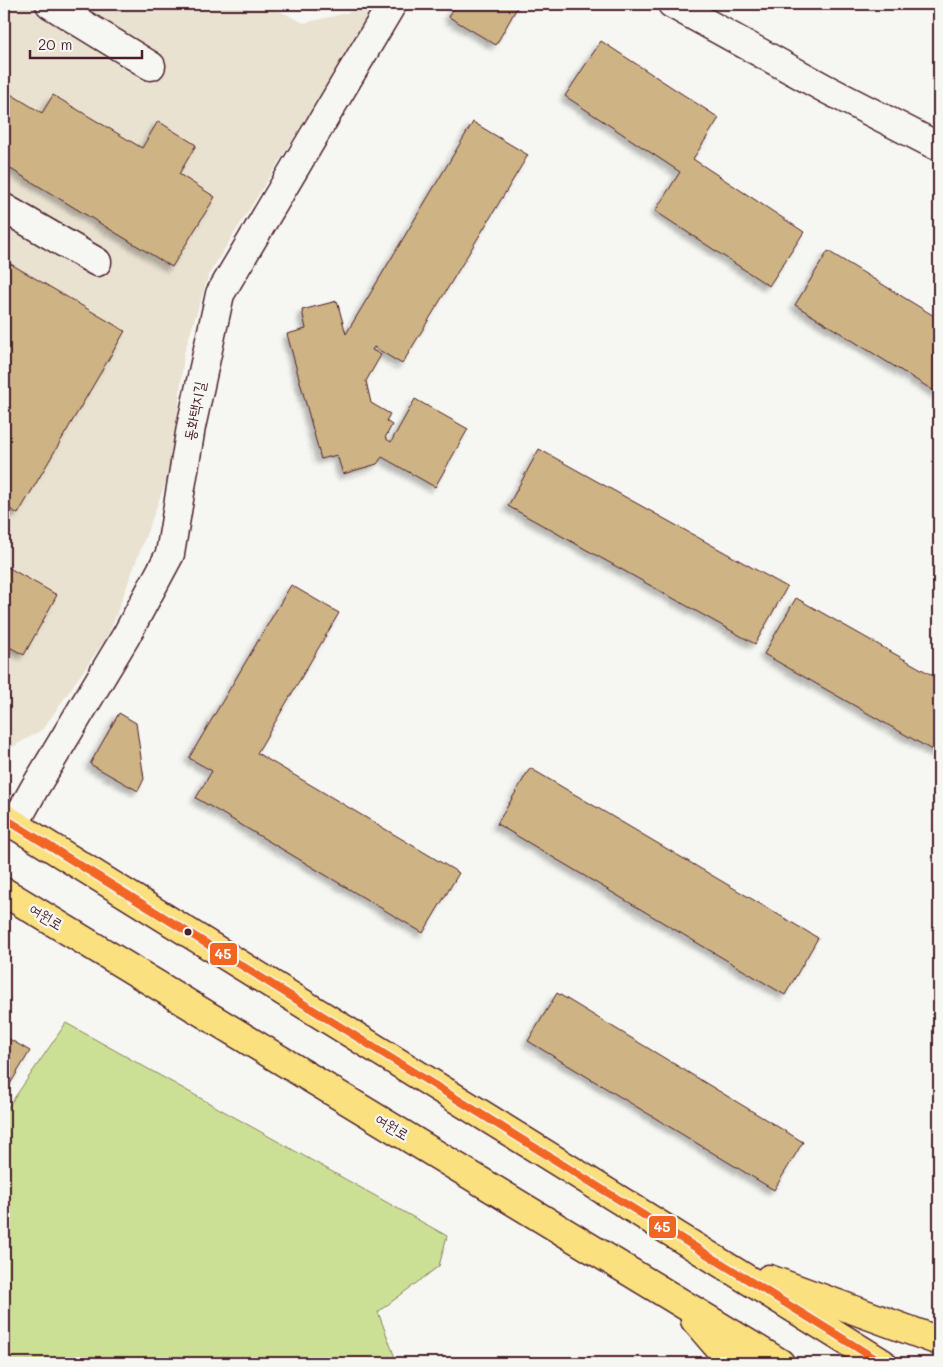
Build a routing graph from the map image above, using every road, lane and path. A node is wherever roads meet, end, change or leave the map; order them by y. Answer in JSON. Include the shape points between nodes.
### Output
{"nodes":[{"id":1,"x":50,"y":4,"type":"edge"},
{"id":2,"x":392,"y":4,"type":"edge"},
{"id":3,"x":672,"y":4,"type":"edge"},
{"id":4,"x":151,"y":66,"type":"dead end"},
{"id":5,"x":939,"y":148,"type":"edge"},
{"id":6,"x":4,"y":208,"type":"edge"},
{"id":7,"x":97,"y":262,"type":"dead end"},
{"id":8,"x":7,"y":829,"type":"edge"},
{"id":9,"x":4,"y":892,"type":"edge"},
{"id":10,"x":718,"y":1260,"type":"junction"},
{"id":11,"x":682,"y":1303,"type":"junction"},
{"id":12,"x":939,"y":1341,"type":"edge"},
{"id":13,"x":732,"y":1363,"type":"edge"},
{"id":14,"x":780,"y":1363,"type":"edge"},
{"id":15,"x":882,"y":1363,"type":"edge"}],
"edges":[{"from":1,"to":4,"type":"street"},
{"from":2,"to":8,"type":"street","name":"동화택지길","via":[[220,294],[191,428],[170,554],[126,636]]},
{"from":3,"to":5,"type":"street"},
{"from":6,"to":7,"type":"street"},
{"from":8,"to":10,"type":"highway"},
{"from":9,"to":11,"type":"highway","name":"여원로"},
{"from":10,"to":12,"type":"highway"},
{"from":10,"to":15,"type":"highway"},
{"from":11,"to":13,"type":"highway"},
{"from":11,"to":14,"type":"highway","name":"여원로"}]}
